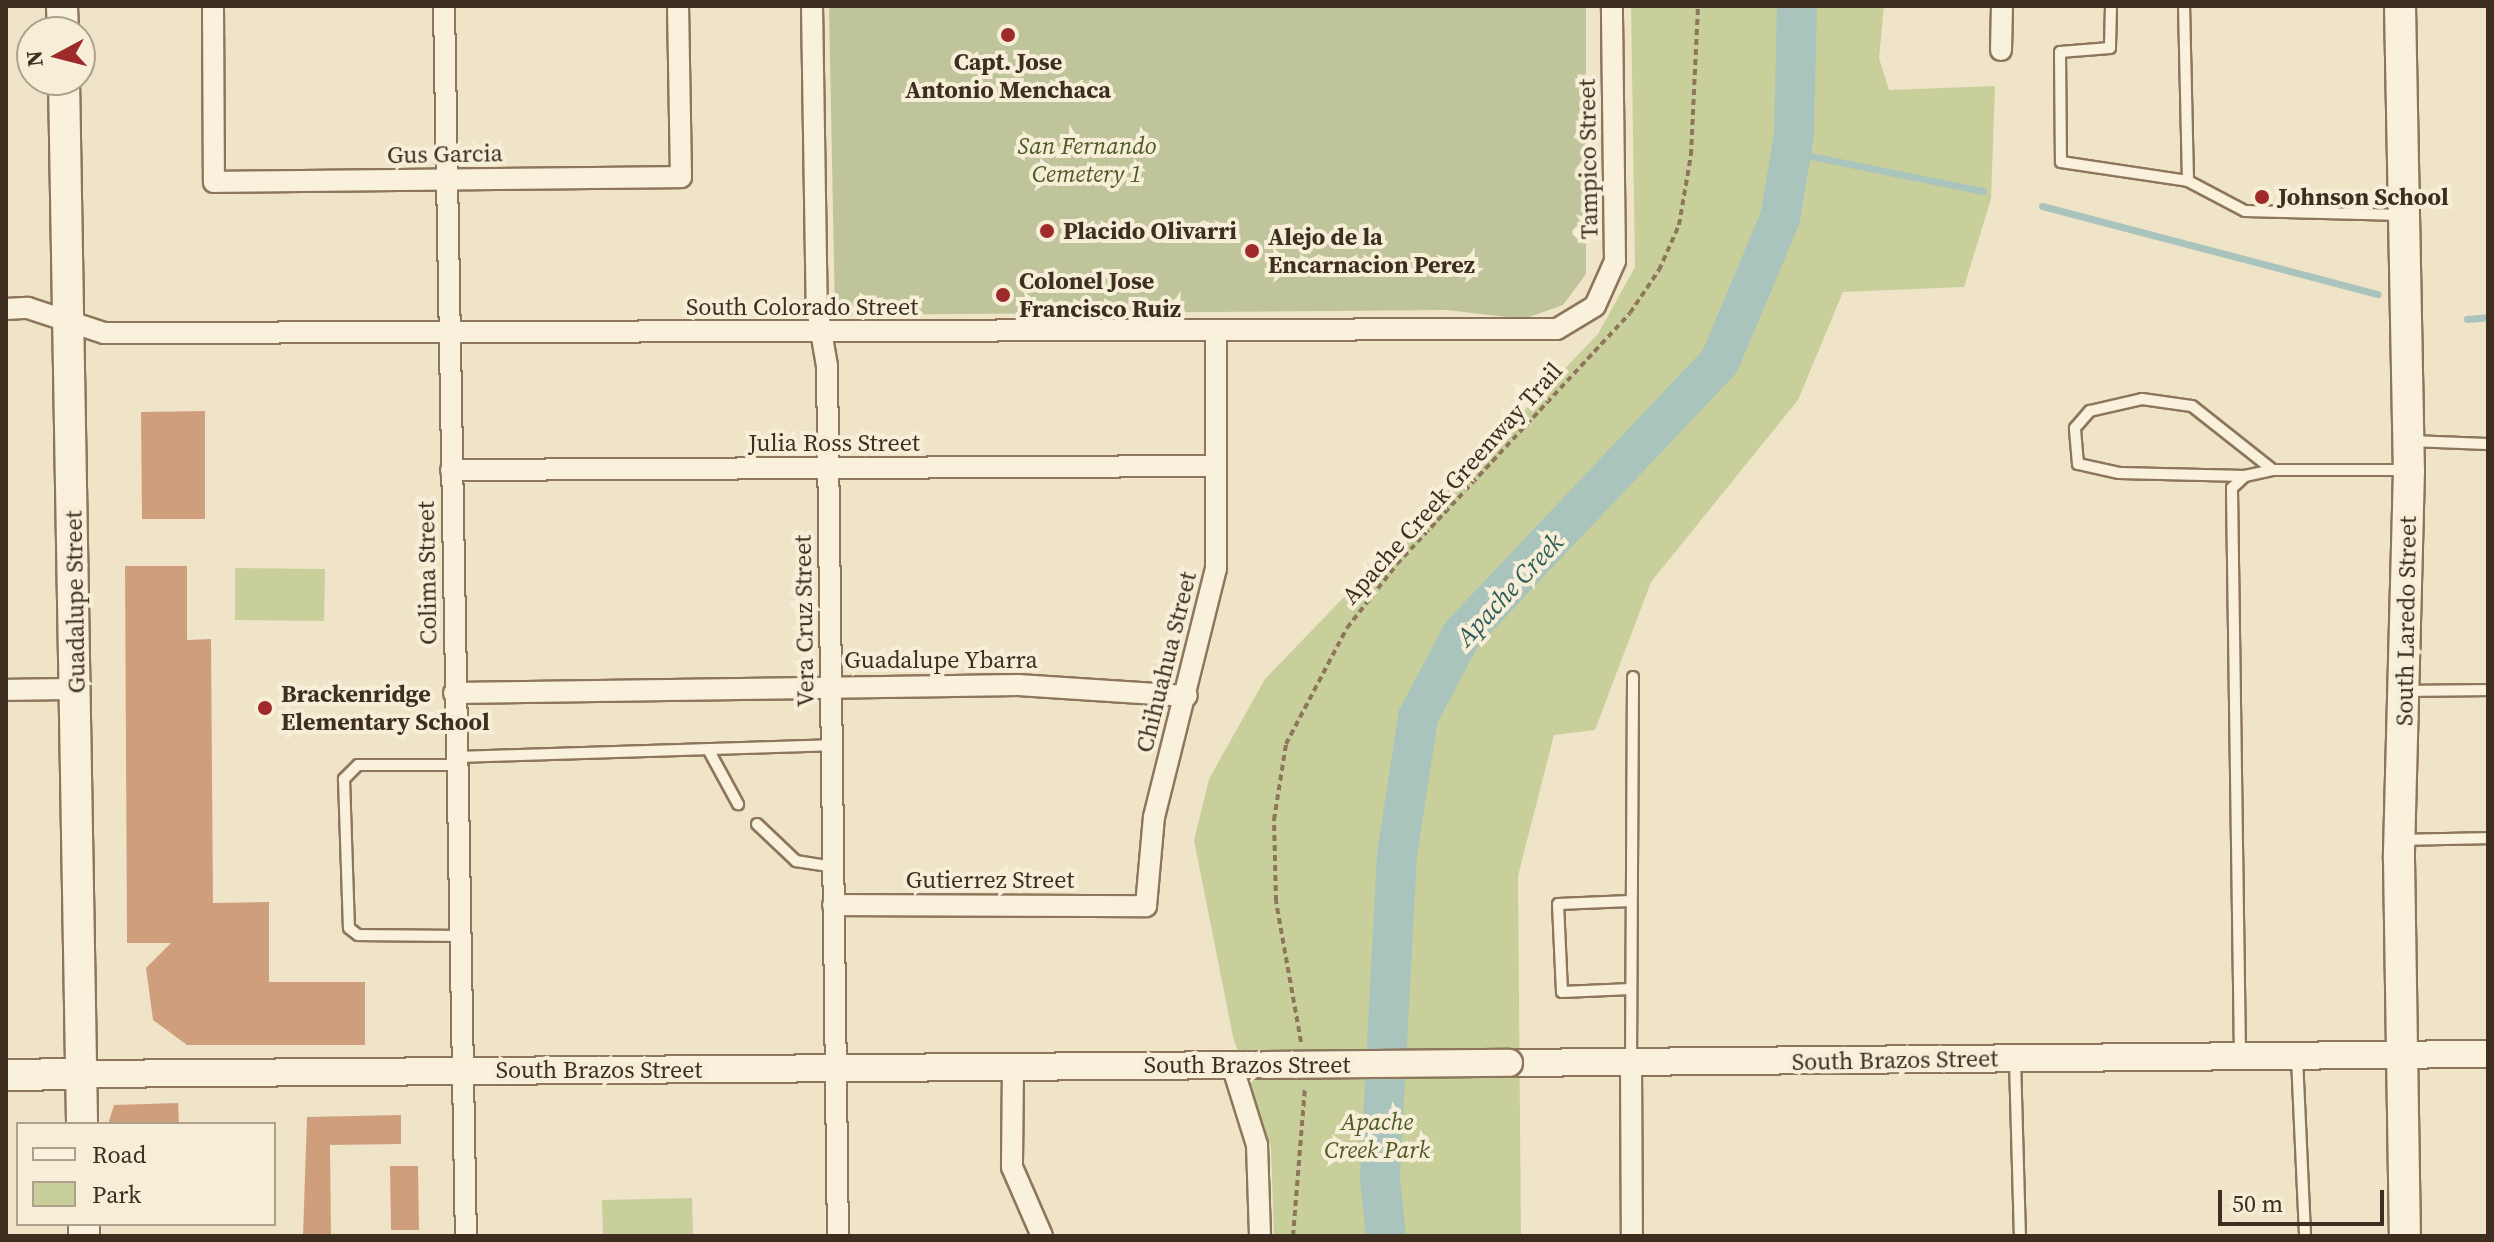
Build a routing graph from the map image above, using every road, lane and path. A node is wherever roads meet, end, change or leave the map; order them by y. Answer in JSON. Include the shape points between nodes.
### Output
{"nodes":[{"id":1,"x":213,"y":6,"type":"edge"},
{"id":2,"x":444,"y":6,"type":"edge"},
{"id":3,"x":678,"y":6,"type":"edge"},
{"id":4,"x":812,"y":6,"type":"edge"},
{"id":5,"x":1612,"y":6,"type":"edge"},
{"id":6,"x":1698,"y":6,"type":"edge"},
{"id":7,"x":2002,"y":6,"type":"edge"},
{"id":8,"x":2111,"y":6,"type":"edge"},
{"id":9,"x":2184,"y":6,"type":"edge"},
{"id":10,"x":2400,"y":6,"type":"edge"},
{"id":11,"x":2001,"y":50,"type":"dead end"},
{"id":12,"x":64,"y":96,"type":"edge"},
{"id":13,"x":446,"y":179,"type":"junction"},
{"id":14,"x":2188,"y":181,"type":"junction"},
{"id":15,"x":2404,"y":215,"type":"junction"},
{"id":16,"x":1595,"y":306,"type":"joint"},
{"id":17,"x":6,"y":309,"type":"edge"},
{"id":18,"x":69,"y":322,"type":"junction"},
{"id":19,"x":450,"y":330,"type":"junction"},
{"id":20,"x":1216,"y":331,"type":"junction"},
{"id":21,"x":821,"y":334,"type":"junction"},
{"id":22,"x":2488,"y":444,"type":"edge"},
{"id":23,"x":2408,"y":455,"type":"junction"},
{"id":24,"x":1216,"y":466,"type":"junction"},
{"id":25,"x":451,"y":470,"type":"junction"},
{"id":26,"x":828,"y":470,"type":"junction"},
{"id":27,"x":2273,"y":470,"type":"junction"},
{"id":28,"x":2245,"y":476,"type":"junction"},
{"id":29,"x":1633,"y":677,"type":"dead end"},
{"id":30,"x":831,"y":687,"type":"junction"},
{"id":31,"x":77,"y":689,"type":"junction"},
{"id":32,"x":6,"y":690,"type":"edge"},
{"id":33,"x":2488,"y":690,"type":"edge"},
{"id":34,"x":2405,"y":691,"type":"junction"},
{"id":35,"x":454,"y":693,"type":"junction"},
{"id":36,"x":1187,"y":696,"type":"junction"},
{"id":37,"x":831,"y":745,"type":"junction"},
{"id":38,"x":708,"y":749,"type":"junction"},
{"id":39,"x":456,"y":761,"type":"junction"},
{"id":40,"x":738,"y":804,"type":"dead end"},
{"id":41,"x":757,"y":824,"type":"dead end"},
{"id":42,"x":2488,"y":838,"type":"edge"},
{"id":43,"x":2400,"y":840,"type":"junction"},
{"id":44,"x":832,"y":867,"type":"junction"},
{"id":45,"x":1630,"y":901,"type":"junction"},
{"id":46,"x":833,"y":905,"type":"junction"},
{"id":47,"x":1146,"y":906,"type":"joint"},
{"id":48,"x":459,"y":936,"type":"junction"},
{"id":49,"x":1631,"y":989,"type":"junction"},
{"id":50,"x":1302,"y":1048,"type":"dead end"},
{"id":51,"x":2488,"y":1054,"type":"edge"},
{"id":52,"x":2402,"y":1055,"type":"junction"},
{"id":53,"x":2240,"y":1056,"type":"junction"},
{"id":54,"x":2297,"y":1056,"type":"junction"},
{"id":55,"x":2015,"y":1058,"type":"junction"},
{"id":56,"x":1631,"y":1064,"type":"junction"},
{"id":57,"x":1232,"y":1065,"type":"junction"},
{"id":58,"x":1013,"y":1067,"type":"junction"},
{"id":59,"x":837,"y":1069,"type":"junction"},
{"id":60,"x":462,"y":1071,"type":"junction"},
{"id":61,"x":81,"y":1074,"type":"junction"},
{"id":62,"x":6,"y":1075,"type":"edge"},
{"id":63,"x":1305,"y":1079,"type":"dead end"},
{"id":64,"x":82,"y":1122,"type":"edge"},
{"id":65,"x":2301,"y":1235,"type":"edge"},
{"id":66,"x":466,"y":1236,"type":"edge"},
{"id":67,"x":838,"y":1236,"type":"edge"},
{"id":68,"x":1042,"y":1236,"type":"edge"},
{"id":69,"x":1260,"y":1236,"type":"edge"},
{"id":70,"x":1293,"y":1236,"type":"edge"},
{"id":71,"x":1632,"y":1236,"type":"edge"},
{"id":72,"x":2020,"y":1236,"type":"edge"},
{"id":73,"x":2405,"y":1236,"type":"edge"}],
"edges":[{"from":1,"to":13,"type":"street","name":"Gus Garcia","via":[[214,182]]},
{"from":2,"to":13,"type":"street","name":"Colima Street"},
{"from":3,"to":13,"type":"street","name":"Gus Garcia","via":[[681,177]]},
{"from":4,"to":21,"type":"street","name":"Vera Cruz Street"},
{"from":5,"to":16,"type":"street","name":"Tampico Street","via":[[1615,261]]},
{"from":6,"to":50,"type":"path","name":"Apache Creek Greenway Trail","via":[[1691,155],[1679,225],[1659,270],[1630,313],[1397,564],[1347,628],[1286,744],[1274,820],[1276,901]]},
{"from":7,"to":11,"type":"street"},
{"from":8,"to":14,"type":"lane","via":[[2110,48],[2060,52],[2061,162]]},
{"from":9,"to":14,"type":"lane"},
{"from":10,"to":15,"type":"main road","name":"South Laredo Street"},
{"from":12,"to":18,"type":"main road","name":"Guadalupe Street"},
{"from":13,"to":19,"type":"street","name":"Colima Street"},
{"from":14,"to":15,"type":"lane","via":[[2245,211]]},
{"from":15,"to":23,"type":"main road","name":"South Laredo Street"},
{"from":16,"to":20,"type":"street","name":"South Colorado Street","via":[[1576,323],[1546,330]]},
{"from":17,"to":18,"type":"street","name":"South Colorado Street"},
{"from":18,"to":19,"type":"street","name":"South Colorado Street","via":[[104,333]]},
{"from":18,"to":31,"type":"main road","name":"Guadalupe Street"},
{"from":19,"to":21,"type":"street","name":"South Colorado Street"},
{"from":19,"to":25,"type":"street","name":"Colima Street"},
{"from":20,"to":21,"type":"street","name":"South Colorado Street"},
{"from":20,"to":24,"type":"street","name":"Chihuahua Street"},
{"from":21,"to":26,"type":"street","name":"Vera Cruz Street"},
{"from":22,"to":23,"type":"lane"},
{"from":23,"to":27,"type":"lane"},
{"from":23,"to":34,"type":"main road","name":"South Laredo Street"},
{"from":24,"to":26,"type":"street","name":"Julia Ross Street"},
{"from":24,"to":36,"type":"street","name":"Chihuahua Street","via":[[1216,569]]},
{"from":25,"to":26,"type":"street","name":"Julia Ross Street"},
{"from":25,"to":35,"type":"street","name":"Colima Street"},
{"from":26,"to":30,"type":"street","name":"Vera Cruz Street"},
{"from":27,"to":28,"type":"lane"},
{"from":27,"to":28,"type":"lane","via":[[2192,406],[2142,399],[2090,411],[2075,428],[2078,464],[2119,473]]},
{"from":28,"to":53,"type":"lane","via":[[2232,488]]},
{"from":29,"to":45,"type":"lane"},
{"from":30,"to":35,"type":"street","name":"Guadalupe Ybarra"},
{"from":30,"to":36,"type":"street","name":"Guadalupe Ybarra","via":[[1050,686]]},
{"from":30,"to":37,"type":"street","name":"Vera Cruz Street"},
{"from":31,"to":32,"type":"street"},
{"from":31,"to":61,"type":"main road","name":"Guadalupe Street"},
{"from":33,"to":34,"type":"lane"},
{"from":34,"to":43,"type":"main road","name":"South Laredo Street"},
{"from":35,"to":39,"type":"street","name":"Colima Street"},
{"from":36,"to":47,"type":"street","name":"Chihuahua Street","via":[[1154,817]]},
{"from":37,"to":38,"type":"lane"},
{"from":37,"to":44,"type":"street","name":"Vera Cruz Street"},
{"from":38,"to":39,"type":"lane"},
{"from":38,"to":40,"type":"lane"},
{"from":39,"to":48,"type":"street","name":"Colima Street"},
{"from":39,"to":48,"type":"lane","via":[[350,768],[345,841],[349,928],[358,935]]},
{"from":41,"to":44,"type":"lane","via":[[796,861]]},
{"from":42,"to":43,"type":"lane"},
{"from":43,"to":52,"type":"main road","name":"South Laredo Street"},
{"from":44,"to":46,"type":"street","name":"Vera Cruz Street"},
{"from":45,"to":49,"type":"lane"},
{"from":45,"to":49,"type":"lane","via":[[1558,904],[1562,992]]},
{"from":46,"to":47,"type":"street","name":"Gutierrez Street"},
{"from":46,"to":59,"type":"street","name":"Vera Cruz Street"},
{"from":48,"to":60,"type":"street","name":"Colima Street"},
{"from":49,"to":56,"type":"lane"},
{"from":51,"to":52,"type":"street","name":"South Brazos Street"},
{"from":52,"to":54,"type":"street","name":"South Brazos Street"},
{"from":52,"to":73,"type":"main road","name":"South Laredo Street"},
{"from":53,"to":54,"type":"street","name":"South Brazos Street"},
{"from":53,"to":55,"type":"street","name":"South Brazos Street"},
{"from":54,"to":65,"type":"lane"},
{"from":55,"to":56,"type":"street","name":"South Brazos Street"},
{"from":55,"to":72,"type":"lane"},
{"from":56,"to":57,"type":"street","name":"South Brazos Street","bridge":true},
{"from":56,"to":71,"type":"street"},
{"from":57,"to":58,"type":"street","name":"South Brazos Street"},
{"from":57,"to":69,"type":"street","via":[[1257,1145]]},
{"from":58,"to":59,"type":"street","name":"South Brazos Street"},
{"from":58,"to":68,"type":"street","via":[[1012,1167]]},
{"from":59,"to":60,"type":"street","name":"South Brazos Street"},
{"from":59,"to":67,"type":"street","name":"Vera Cruz Street"},
{"from":60,"to":61,"type":"street","name":"South Brazos Street"},
{"from":60,"to":66,"type":"street","name":"Colima Street"},
{"from":61,"to":62,"type":"main road","name":"South Brazos Street"},
{"from":61,"to":64,"type":"main road","name":"Guadalupe Street"},
{"from":63,"to":70,"type":"path"}]}
